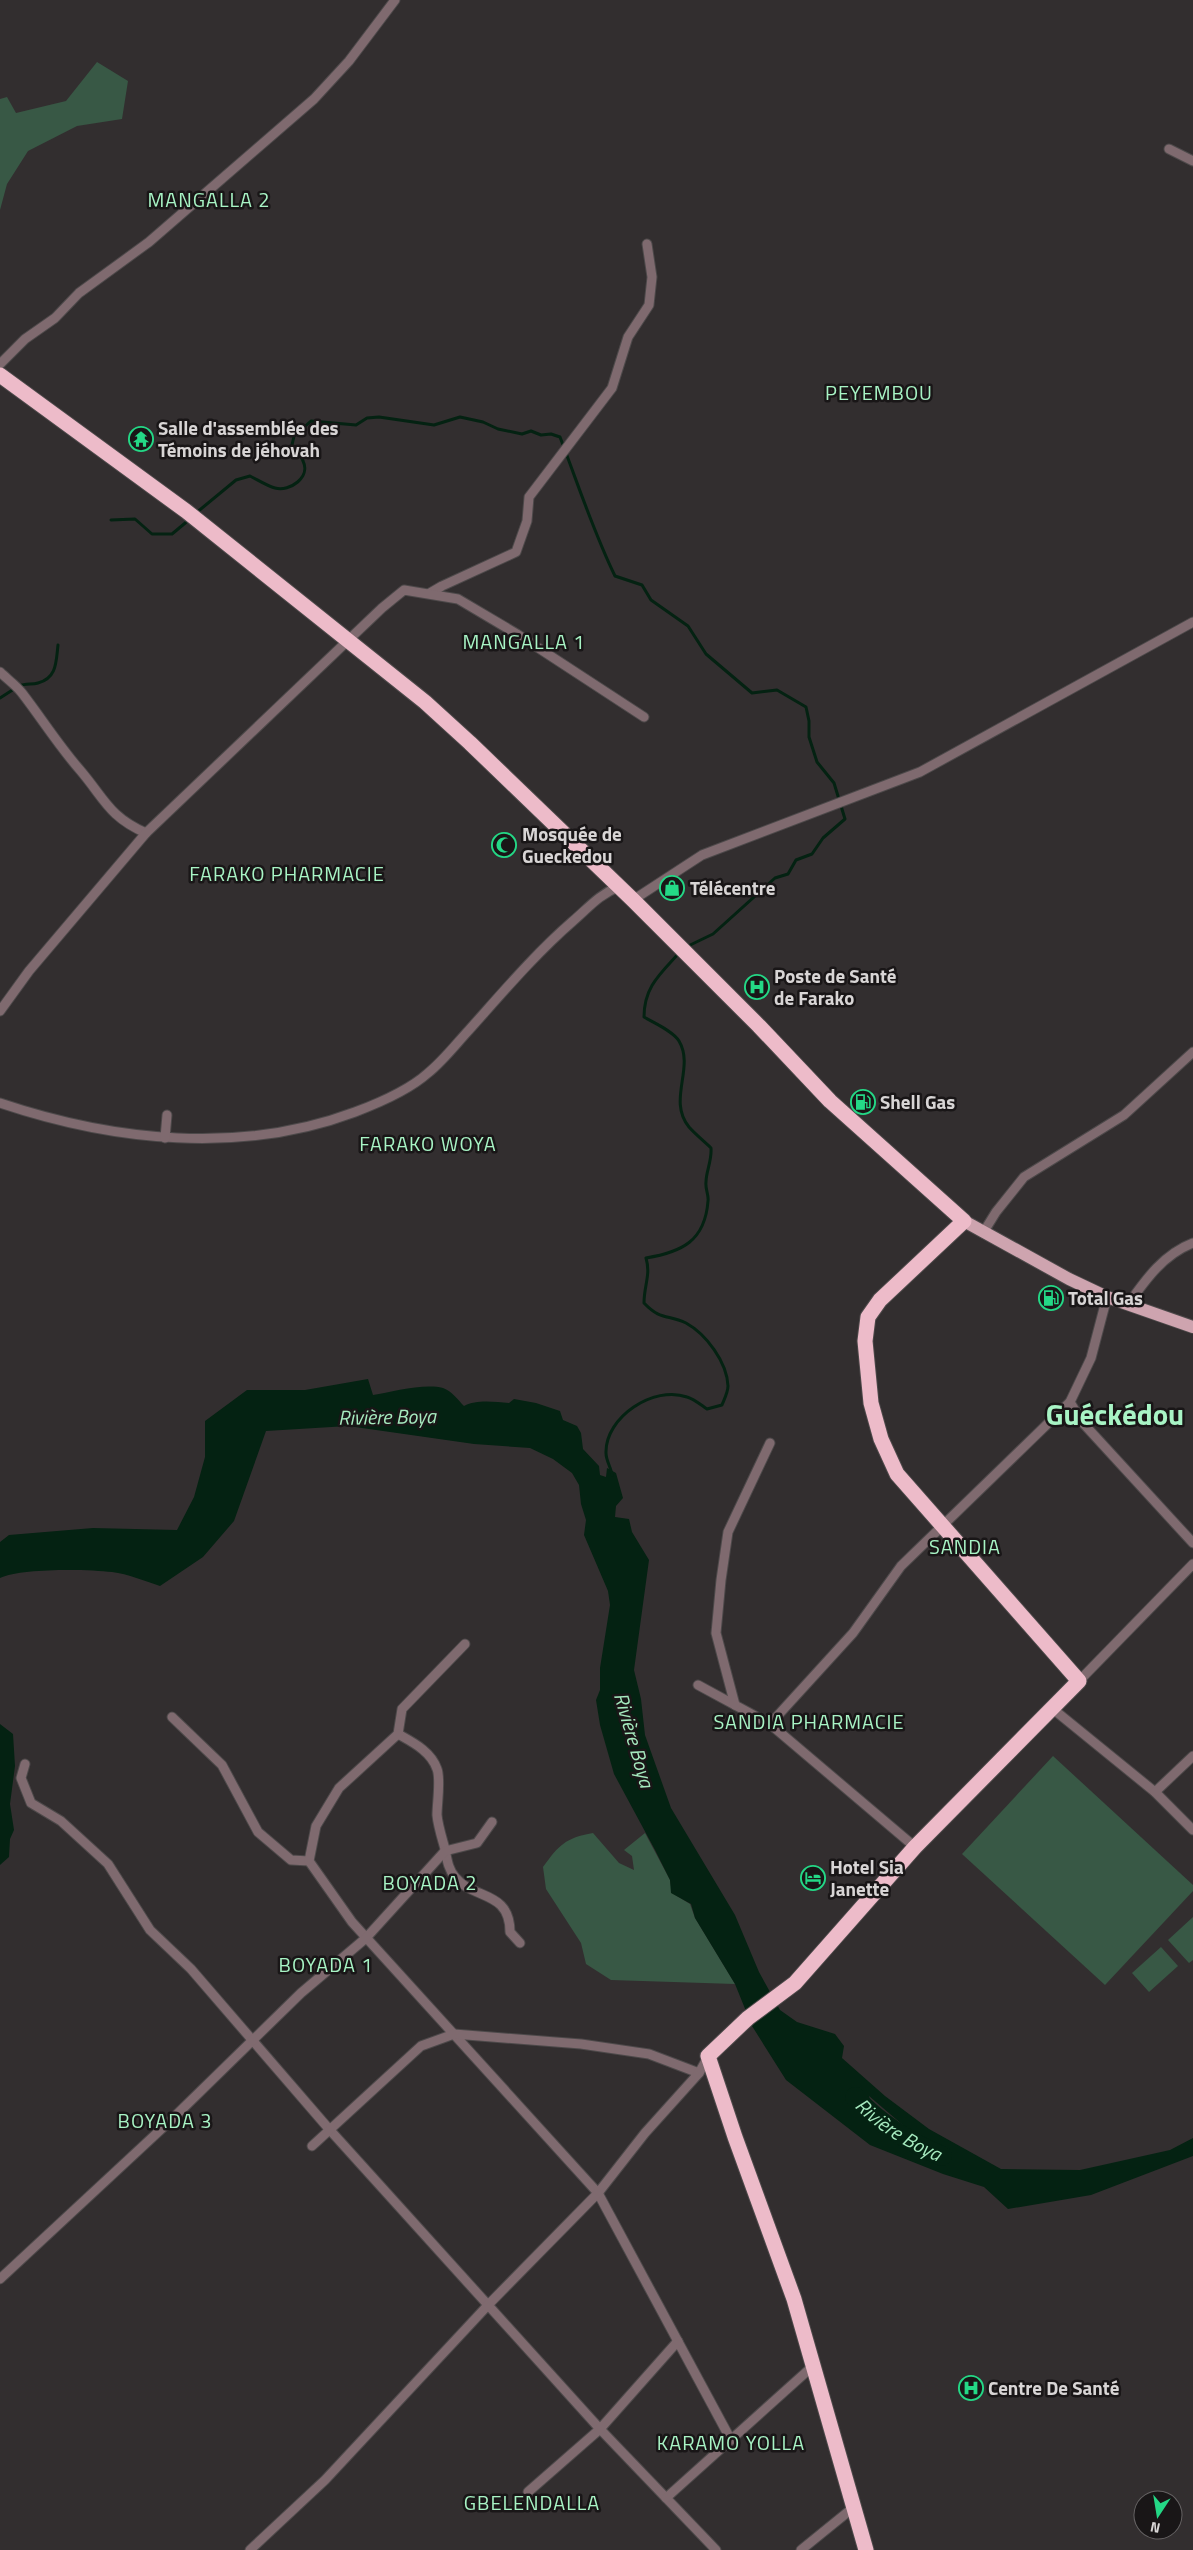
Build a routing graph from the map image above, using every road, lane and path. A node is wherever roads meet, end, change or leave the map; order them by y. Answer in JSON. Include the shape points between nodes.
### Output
{"nodes":[{"id":1,"x":395,"y":0,"type":"edge"},
{"id":2,"x":1169,"y":149,"type":"dead end"},
{"id":3,"x":1193,"y":162,"type":"edge"},
{"id":4,"x":647,"y":244,"type":"dead end"},
{"id":5,"x":0,"y":364,"type":"edge"},
{"id":6,"x":0,"y":375,"type":"edge"},
{"id":7,"x":430,"y":594,"type":"junction"},
{"id":8,"x":1193,"y":622,"type":"edge"},
{"id":9,"x":349,"y":641,"type":"junction"},
{"id":10,"x":0,"y":672,"type":"edge"},
{"id":11,"x":644,"y":717,"type":"dead end"},
{"id":12,"x":146,"y":833,"type":"junction"},
{"id":13,"x":618,"y":887,"type":"junction"},
{"id":14,"x":633,"y":900,"type":"junction"},
{"id":15,"x":0,"y":1011,"type":"edge"},
{"id":16,"x":1193,"y":1052,"type":"edge"},
{"id":17,"x":0,"y":1103,"type":"edge"},
{"id":18,"x":167,"y":1115,"type":"dead end"},
{"id":19,"x":165,"y":1138,"type":"junction"},
{"id":20,"x":964,"y":1221,"type":"junction"},
{"id":21,"x":983,"y":1233,"type":"junction"},
{"id":22,"x":1193,"y":1243,"type":"edge"},
{"id":23,"x":1107,"y":1297,"type":"junction"},
{"id":24,"x":1128,"y":1303,"type":"junction"},
{"id":25,"x":1193,"y":1327,"type":"edge"},
{"id":26,"x":1070,"y":1402,"type":"junction"},
{"id":27,"x":770,"y":1443,"type":"dead end"},
{"id":28,"x":942,"y":1527,"type":"junction"},
{"id":29,"x":1193,"y":1543,"type":"edge"},
{"id":30,"x":1193,"y":1564,"type":"edge"},
{"id":31,"x":465,"y":1644,"type":"dead end"},
{"id":32,"x":1079,"y":1681,"type":"junction"},
{"id":33,"x":698,"y":1685,"type":"dead end"},
{"id":34,"x":735,"y":1705,"type":"junction"},
{"id":35,"x":1053,"y":1708,"type":"junction"},
{"id":36,"x":172,"y":1718,"type":"dead end"},
{"id":37,"x":770,"y":1724,"type":"junction"},
{"id":38,"x":398,"y":1734,"type":"junction"},
{"id":39,"x":1193,"y":1756,"type":"edge"},
{"id":40,"x":25,"y":1764,"type":"dead end"},
{"id":41,"x":1156,"y":1792,"type":"junction"},
{"id":42,"x":492,"y":1822,"type":"dead end"},
{"id":43,"x":1193,"y":1830,"type":"edge"},
{"id":44,"x":915,"y":1848,"type":"junction"},
{"id":45,"x":446,"y":1851,"type":"junction"},
{"id":46,"x":309,"y":1861,"type":"junction"},
{"id":47,"x":366,"y":1938,"type":"junction"},
{"id":48,"x":520,"y":1943,"type":"dead end"},
{"id":49,"x":454,"y":2034,"type":"junction"},
{"id":50,"x":252,"y":2041,"type":"junction"},
{"id":51,"x":708,"y":2056,"type":"junction"},
{"id":52,"x":699,"y":2073,"type":"junction"},
{"id":53,"x":329,"y":2129,"type":"junction"},
{"id":54,"x":312,"y":2146,"type":"dead end"},
{"id":55,"x":598,"y":2193,"type":"junction"},
{"id":56,"x":0,"y":2279,"type":"edge"},
{"id":57,"x":489,"y":2304,"type":"junction"},
{"id":58,"x":678,"y":2341,"type":"junction"},
{"id":59,"x":814,"y":2365,"type":"junction"},
{"id":60,"x":600,"y":2429,"type":"junction"},
{"id":61,"x":731,"y":2440,"type":"junction"},
{"id":62,"x":528,"y":2492,"type":"dead end"},
{"id":63,"x":666,"y":2498,"type":"junction"},
{"id":64,"x":854,"y":2507,"type":"junction"},
{"id":65,"x":250,"y":2550,"type":"edge"},
{"id":66,"x":716,"y":2550,"type":"edge"},
{"id":67,"x":801,"y":2550,"type":"edge"},
{"id":68,"x":866,"y":2550,"type":"edge"}],
"edges":[{"from":1,"to":5,"type":"street","via":[[349,61],[314,99],[149,242],[79,293],[55,318],[25,339]]},
{"from":2,"to":3,"type":"street"},
{"from":4,"to":7,"type":"street","via":[[652,277],[648,305],[628,337],[610,392],[529,497],[528,521],[516,552]]},
{"from":6,"to":9,"type":"highway","via":[[186,512]]},
{"from":7,"to":9,"type":"street","via":[[404,590]]},
{"from":7,"to":11,"type":"street","via":[[458,599]]},
{"from":8,"to":14,"type":"street","via":[[920,772],[702,855]]},
{"from":9,"to":12,"type":"street"},
{"from":9,"to":13,"type":"highway","via":[[470,742]]},
{"from":10,"to":12,"type":"street","via":[[21,691],[106,806],[132,827]]},
{"from":12,"to":15,"type":"street","via":[[29,971]]},
{"from":13,"to":14,"type":"highway"},
{"from":13,"to":19,"type":"street","via":[[605,892],[540,950],[427,1074],[378,1103],[338,1119],[282,1134]]},
{"from":14,"to":20,"type":"highway","via":[[830,1101]]},
{"from":16,"to":21,"type":"street","via":[[1124,1115],[1024,1177]]},
{"from":17,"to":19,"type":"street","via":[[92,1127]]},
{"from":18,"to":19,"type":"street"},
{"from":20,"to":21,"type":"main road"},
{"from":20,"to":28,"type":"highway","via":[[880,1300],[868,1317],[865,1340],[871,1403],[881,1439],[897,1474]]},
{"from":21,"to":23,"type":"main road"},
{"from":22,"to":24,"type":"street","via":[[1170,1255],[1150,1274]]},
{"from":23,"to":24,"type":"main road"},
{"from":23,"to":26,"type":"street","via":[[1091,1358]]},
{"from":24,"to":25,"type":"main road"},
{"from":26,"to":28,"type":"street"},
{"from":26,"to":29,"type":"street","via":[[1082,1422]]},
{"from":27,"to":34,"type":"street","via":[[728,1532],[721,1580],[716,1633]]},
{"from":28,"to":32,"type":"highway"},
{"from":28,"to":37,"type":"street","via":[[901,1566],[853,1634]]},
{"from":30,"to":32,"type":"street"},
{"from":31,"to":38,"type":"street","via":[[402,1709]]},
{"from":32,"to":35,"type":"highway"},
{"from":33,"to":34,"type":"street"},
{"from":34,"to":37,"type":"street"},
{"from":35,"to":41,"type":"street"},
{"from":35,"to":44,"type":"highway"},
{"from":36,"to":46,"type":"street","via":[[222,1765],[258,1832],[290,1860]]},
{"from":37,"to":44,"type":"street"},
{"from":38,"to":45,"type":"street","via":[[423,1749],[437,1769],[437,1817]]},
{"from":38,"to":46,"type":"street","via":[[339,1788],[316,1826]]},
{"from":39,"to":41,"type":"street"},
{"from":40,"to":50,"type":"street","via":[[21,1778],[31,1803],[61,1821],[108,1864],[150,1930],[191,1969]]},
{"from":41,"to":43,"type":"street"},
{"from":42,"to":45,"type":"street","via":[[477,1843]]},
{"from":44,"to":51,"type":"highway","via":[[795,1983],[748,2018]]},
{"from":45,"to":47,"type":"street"},
{"from":45,"to":48,"type":"street","via":[[446,1861],[453,1876],[464,1888],[486,1894],[499,1904],[510,1919],[510,1932]]},
{"from":46,"to":47,"type":"street"},
{"from":47,"to":49,"type":"street"},
{"from":47,"to":50,"type":"street","via":[[301,1993]]},
{"from":49,"to":52,"type":"street","via":[[581,2044],[649,2054]]},
{"from":49,"to":53,"type":"street","via":[[421,2046]]},
{"from":49,"to":55,"type":"street"},
{"from":50,"to":53,"type":"street"},
{"from":50,"to":56,"type":"street"},
{"from":51,"to":52,"type":"street"},
{"from":51,"to":59,"type":"highway"},
{"from":52,"to":55,"type":"street","via":[[645,2132]]},
{"from":53,"to":54,"type":"street"},
{"from":53,"to":57,"type":"street"},
{"from":55,"to":57,"type":"street"},
{"from":55,"to":58,"type":"street"},
{"from":57,"to":60,"type":"street"},
{"from":57,"to":65,"type":"street","via":[[325,2480]]},
{"from":58,"to":60,"type":"street"},
{"from":58,"to":61,"type":"street"},
{"from":59,"to":61,"type":"street"},
{"from":59,"to":64,"type":"highway"},
{"from":60,"to":62,"type":"street"},
{"from":60,"to":63,"type":"street"},
{"from":61,"to":63,"type":"street"},
{"from":63,"to":66,"type":"street"},
{"from":64,"to":67,"type":"street"},
{"from":64,"to":68,"type":"highway"}]}
